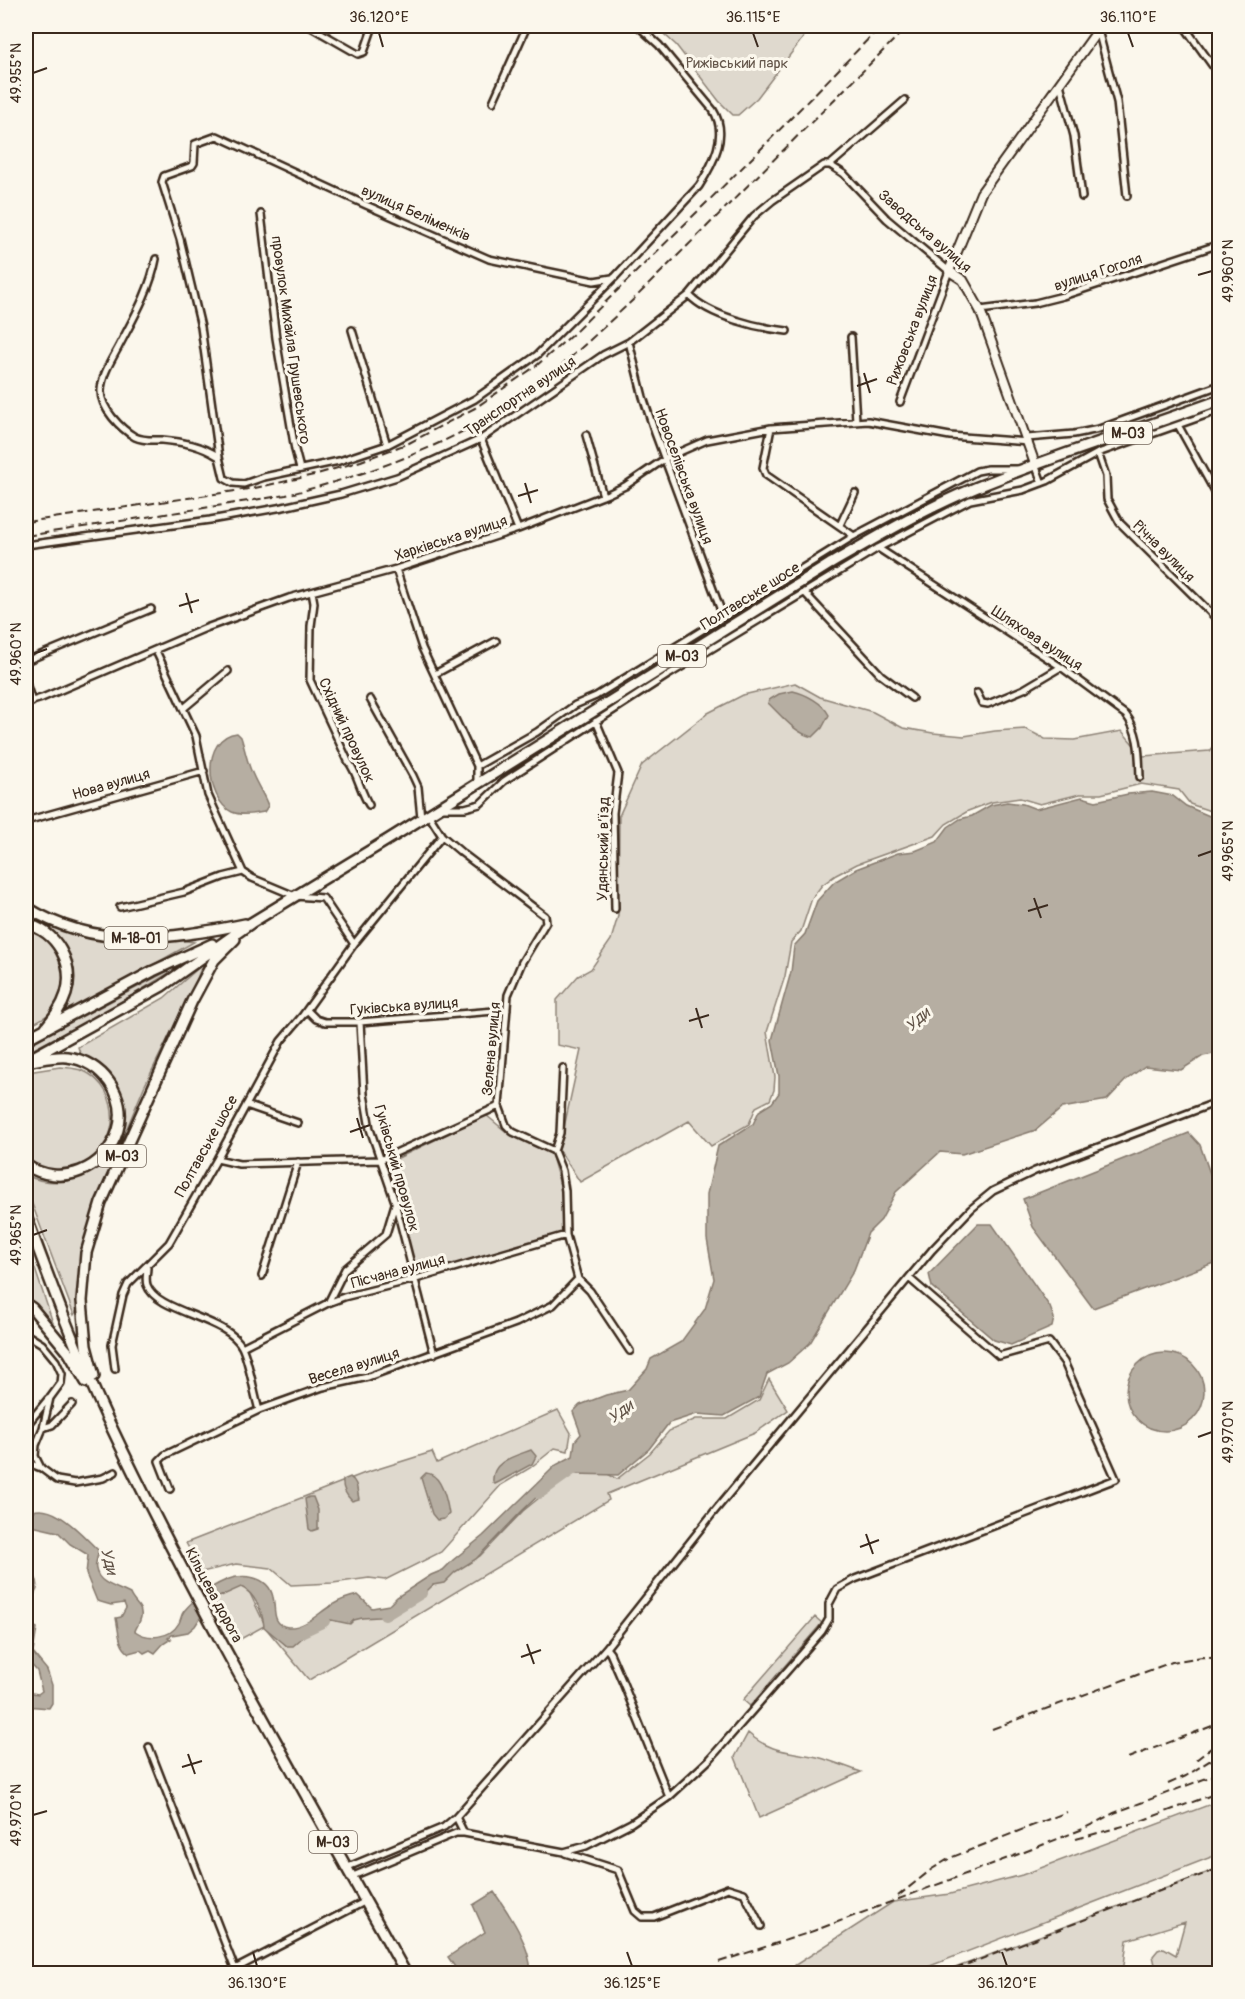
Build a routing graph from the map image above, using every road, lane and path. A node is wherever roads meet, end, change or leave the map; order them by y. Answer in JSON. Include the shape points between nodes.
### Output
{"nodes":[{"id":1,"x":309,"y":26,"type":"edge"},
{"id":2,"x":374,"y":26,"type":"edge"},
{"id":3,"x":527,"y":26,"type":"edge"},
{"id":4,"x":638,"y":26,"type":"edge"},
{"id":5,"x":1184,"y":26,"type":"edge"},
{"id":6,"x":1100,"y":28,"type":"edge"},
{"id":7,"x":1220,"y":76,"type":"edge"},
{"id":8,"x":1060,"y":84,"type":"junction"},
{"id":9,"x":905,"y":100,"type":"dead end"},
{"id":10,"x":493,"y":102,"type":"dead end"},
{"id":11,"x":217,"y":136,"type":"joint"},
{"id":12,"x":830,"y":165,"type":"junction"},
{"id":13,"x":1127,"y":196,"type":"dead end"},
{"id":14,"x":1082,"y":197,"type":"dead end"},
{"id":15,"x":261,"y":214,"type":"dead end"},
{"id":16,"x":1220,"y":244,"type":"edge"},
{"id":17,"x":156,"y":259,"type":"dead end"},
{"id":18,"x":950,"y":271,"type":"junction"},
{"id":19,"x":614,"y":278,"type":"junction"},
{"id":20,"x":688,"y":295,"type":"junction"},
{"id":21,"x":980,"y":310,"type":"junction"},
{"id":22,"x":352,"y":330,"type":"dead end"},
{"id":23,"x":787,"y":331,"type":"dead end"},
{"id":24,"x":851,"y":338,"type":"dead end"},
{"id":25,"x":629,"y":342,"type":"junction"},
{"id":26,"x":1220,"y":385,"type":"edge"},
{"id":27,"x":1220,"y":400,"type":"edge"},
{"id":28,"x":900,"y":402,"type":"dead end"},
{"id":29,"x":1220,"y":410,"type":"edge"},
{"id":30,"x":856,"y":421,"type":"junction"},
{"id":31,"x":1178,"y":425,"type":"junction"},
{"id":32,"x":771,"y":428,"type":"junction"},
{"id":33,"x":586,"y":435,"type":"dead end"},
{"id":34,"x":482,"y":440,"type":"junction"},
{"id":35,"x":1028,"y":440,"type":"junction"},
{"id":36,"x":387,"y":445,"type":"junction"},
{"id":37,"x":1098,"y":453,"type":"junction"},
{"id":38,"x":219,"y":457,"type":"junction"},
{"id":39,"x":666,"y":458,"type":"junction"},
{"id":40,"x":1035,"y":464,"type":"junction"},
{"id":41,"x":300,"y":469,"type":"junction"},
{"id":42,"x":1022,"y":469,"type":"junction"},
{"id":43,"x":1042,"y":483,"type":"junction"},
{"id":44,"x":855,"y":493,"type":"dead end"},
{"id":45,"x":603,"y":496,"type":"junction"},
{"id":46,"x":1220,"y":501,"type":"edge"},
{"id":47,"x":840,"y":525,"type":"junction"},
{"id":48,"x":518,"y":529,"type":"junction"},
{"id":49,"x":854,"y":536,"type":"junction"},
{"id":50,"x":26,"y":545,"type":"edge"},
{"id":51,"x":878,"y":548,"type":"junction"},
{"id":52,"x":396,"y":569,"type":"junction"},
{"id":53,"x":312,"y":592,"type":"junction"},
{"id":54,"x":804,"y":592,"type":"junction"},
{"id":55,"x":151,"y":609,"type":"dead end"},
{"id":56,"x":723,"y":616,"type":"junction"},
{"id":57,"x":1220,"y":622,"type":"edge"},
{"id":58,"x":496,"y":641,"type":"dead end"},
{"id":59,"x":156,"y":651,"type":"junction"},
{"id":60,"x":26,"y":661,"type":"edge"},
{"id":61,"x":1061,"y":667,"type":"junction"},
{"id":62,"x":228,"y":671,"type":"dead end"},
{"id":63,"x":435,"y":675,"type":"junction"},
{"id":64,"x":26,"y":683,"type":"edge"},
{"id":65,"x":977,"y":693,"type":"dead end"},
{"id":66,"x":912,"y":698,"type":"dead end"},
{"id":67,"x":370,"y":699,"type":"dead end"},
{"id":68,"x":32,"y":702,"type":"junction"},
{"id":69,"x":26,"y":703,"type":"edge"},
{"id":70,"x":184,"y":708,"type":"junction"},
{"id":71,"x":597,"y":721,"type":"junction"},
{"id":72,"x":477,"y":766,"type":"junction"},
{"id":73,"x":204,"y":771,"type":"junction"},
{"id":74,"x":1140,"y":777,"type":"dead end"},
{"id":75,"x":477,"y":784,"type":"junction"},
{"id":76,"x":369,"y":805,"type":"dead end"},
{"id":77,"x":437,"y":808,"type":"junction"},
{"id":78,"x":424,"y":816,"type":"junction"},
{"id":79,"x":26,"y":821,"type":"edge"},
{"id":80,"x":442,"y":836,"type":"junction"},
{"id":81,"x":243,"y":872,"type":"junction"},
{"id":82,"x":295,"y":896,"type":"junction"},
{"id":83,"x":26,"y":907,"type":"edge"},
{"id":84,"x":120,"y":907,"type":"dead end"},
{"id":85,"x":615,"y":909,"type":"dead end"},
{"id":86,"x":251,"y":923,"type":"junction"},
{"id":87,"x":26,"y":924,"type":"edge"},
{"id":88,"x":233,"y":934,"type":"junction"},
{"id":89,"x":354,"y":944,"type":"junction"},
{"id":90,"x":307,"y":1010,"type":"junction"},
{"id":91,"x":507,"y":1010,"type":"junction"},
{"id":92,"x":360,"y":1022,"type":"junction"},
{"id":93,"x":44,"y":1030,"type":"junction"},
{"id":94,"x":26,"y":1039,"type":"edge"},
{"id":95,"x":26,"y":1061,"type":"edge"},
{"id":96,"x":563,"y":1068,"type":"dead end"},
{"id":97,"x":1220,"y":1101,"type":"edge"},
{"id":98,"x":246,"y":1105,"type":"junction"},
{"id":99,"x":499,"y":1106,"type":"junction"},
{"id":100,"x":298,"y":1123,"type":"dead end"},
{"id":101,"x":554,"y":1151,"type":"junction"},
{"id":102,"x":217,"y":1159,"type":"junction"},
{"id":103,"x":380,"y":1160,"type":"junction"},
{"id":104,"x":298,"y":1162,"type":"junction"},
{"id":105,"x":26,"y":1165,"type":"edge"},
{"id":106,"x":395,"y":1202,"type":"junction"},
{"id":107,"x":26,"y":1216,"type":"edge"},
{"id":108,"x":566,"y":1235,"type":"junction"},
{"id":109,"x":147,"y":1267,"type":"junction"},
{"id":110,"x":262,"y":1276,"type":"dead end"},
{"id":111,"x":909,"y":1278,"type":"junction"},
{"id":112,"x":416,"y":1279,"type":"junction"},
{"id":113,"x":578,"y":1279,"type":"junction"},
{"id":114,"x":328,"y":1303,"type":"junction"},
{"id":115,"x":26,"y":1304,"type":"edge"},
{"id":116,"x":26,"y":1334,"type":"edge"},
{"id":117,"x":242,"y":1347,"type":"junction"},
{"id":118,"x":630,"y":1352,"type":"dead end"},
{"id":119,"x":434,"y":1354,"type":"junction"},
{"id":120,"x":115,"y":1370,"type":"dead end"},
{"id":121,"x":50,"y":1398,"type":"junction"},
{"id":122,"x":72,"y":1404,"type":"dead end"},
{"id":123,"x":259,"y":1410,"type":"junction"},
{"id":124,"x":106,"y":1416,"type":"junction"},
{"id":125,"x":26,"y":1426,"type":"edge"},
{"id":126,"x":43,"y":1428,"type":"junction"},
{"id":127,"x":26,"y":1462,"type":"edge"},
{"id":128,"x":42,"y":1468,"type":"junction"},
{"id":129,"x":115,"y":1472,"type":"dead end"},
{"id":130,"x":170,"y":1489,"type":"dead end"},
{"id":131,"x":606,"y":1648,"type":"junction"},
{"id":132,"x":149,"y":1747,"type":"dead end"},
{"id":133,"x":669,"y":1797,"type":"junction"},
{"id":134,"x":456,"y":1817,"type":"junction"},
{"id":135,"x":464,"y":1833,"type":"junction"},
{"id":136,"x":564,"y":1852,"type":"junction"},
{"id":137,"x":348,"y":1867,"type":"junction"},
{"id":138,"x":353,"y":1876,"type":"junction"},
{"id":139,"x":366,"y":1901,"type":"junction"},
{"id":140,"x":761,"y":1926,"type":"dead end"},
{"id":141,"x":406,"y":1974,"type":"edge"}],
"edges":[{"from":1,"to":2,"type":"street","via":[[358,54],[364,52]]},
{"from":3,"to":10,"type":"street"},
{"from":4,"to":19,"type":"street","name":"Транспортна вулиця","via":[[659,45],[713,110],[720,133],[702,180]]},
{"from":5,"to":7,"type":"street"},
{"from":6,"to":8,"type":"street","name":"Рижовська вулиця"},
{"from":6,"to":13,"type":"street","via":[[1117,102]]},
{"from":8,"to":14,"type":"street","via":[[1074,136]]},
{"from":8,"to":18,"type":"street","name":"Рижовська вулиця","via":[[981,193]]},
{"from":9,"to":12,"type":"street","name":"Транспортна вулиця"},
{"from":11,"to":19,"type":"street","name":"вулиця Беліменків","via":[[489,259],[594,281]]},
{"from":11,"to":38,"type":"street","name":"Транспортна вулиця","via":[[195,144],[192,166],[165,176],[162,182],[201,327]]},
{"from":12,"to":18,"type":"street","name":"Заводська вулиця"},
{"from":12,"to":20,"type":"street","name":"Транспортна вулиця","via":[[824,165],[754,216]]},
{"from":15,"to":41,"type":"street","name":"провулок Михайла Грушевського","via":[[276,338]]},
{"from":16,"to":21,"type":"street","name":"вулиця Гоголя","via":[[1063,296]]},
{"from":17,"to":38,"type":"street","via":[[143,302],[103,378],[103,404],[124,431],[139,439],[205,447]]},
{"from":18,"to":21,"type":"street","name":"Заводська вулиця","via":[[963,280]]},
{"from":18,"to":28,"type":"street","name":"Рижовська вулиця"},
{"from":19,"to":36,"type":"street","name":"Транспортна вулиця","via":[[515,372],[475,399]]},
{"from":20,"to":23,"type":"street","via":[[749,325]]},
{"from":20,"to":25,"type":"street","name":"Транспортна вулиця"},
{"from":21,"to":35,"type":"street","name":"Заводська вулиця"},
{"from":22,"to":36,"type":"street"},
{"from":24,"to":30,"type":"street"},
{"from":25,"to":34,"type":"street","name":"Транспортна вулиця","via":[[603,355]]},
{"from":25,"to":39,"type":"street","name":"Новоселівська вулиця","via":[[643,397]]},
{"from":26,"to":35,"type":"street","name":"Харківська вулиця","via":[[1099,429]]},
{"from":27,"to":40,"type":"highway","name":"Полтавське шосе","number":"М-03"},
{"from":29,"to":31,"type":"street"},
{"from":30,"to":32,"type":"street","name":"Харківська вулиця"},
{"from":30,"to":35,"type":"street","name":"Харківська вулиця","via":[[950,436]]},
{"from":31,"to":37,"type":"street"},
{"from":31,"to":46,"type":"street"},
{"from":32,"to":39,"type":"street","name":"Харківська вулиця","via":[[707,440]]},
{"from":32,"to":47,"type":"street","via":[[763,468],[766,475]]},
{"from":33,"to":45,"type":"street"},
{"from":34,"to":48,"type":"street"},
{"from":34,"to":50,"type":"street","name":"Транспортна вулиця","via":[[397,477],[341,494],[210,520]]},
{"from":35,"to":40,"type":"street","name":"Заводська вулиця"},
{"from":36,"to":41,"type":"street","name":"Транспортна вулиця"},
{"from":37,"to":43,"type":"street"},
{"from":37,"to":57,"type":"street","name":"Річна вулиця","via":[[1106,476],[1107,499],[1120,523]]},
{"from":38,"to":41,"type":"street","name":"Транспортна вулиця","via":[[224,478],[233,483],[244,484]]},
{"from":39,"to":45,"type":"street","name":"Харківська вулиця"},
{"from":39,"to":56,"type":"street","name":"Новоселівська вулиця"},
{"from":40,"to":42,"type":"highway","name":"Полтавське шосе","number":"М-03"},
{"from":40,"to":43,"type":"street"},
{"from":42,"to":49,"type":"street","via":[[977,471]]},
{"from":42,"to":75,"type":"highway","name":"Полтавське шосе","number":"М-03","via":[[921,513],[848,554]]},
{"from":43,"to":51,"type":"street","via":[[970,500]]},
{"from":44,"to":47,"type":"street"},
{"from":45,"to":48,"type":"street","name":"Харківська вулиця"},
{"from":47,"to":49,"type":"street"},
{"from":48,"to":52,"type":"street","name":"Харківська вулиця"},
{"from":49,"to":56,"type":"street"},
{"from":51,"to":54,"type":"street"},
{"from":51,"to":61,"type":"street","name":"Шляхова вулиця"},
{"from":52,"to":53,"type":"street","name":"Харківська вулиця"},
{"from":52,"to":63,"type":"street"},
{"from":53,"to":59,"type":"street","name":"Харківська вулиця","via":[[206,628]]},
{"from":53,"to":76,"type":"street","name":"Східний провулок","via":[[310,680]]},
{"from":54,"to":66,"type":"street","via":[[881,675]]},
{"from":54,"to":71,"type":"street"},
{"from":55,"to":60,"type":"street"},
{"from":56,"to":72,"type":"street"},
{"from":58,"to":63,"type":"street"},
{"from":59,"to":68,"type":"street","name":"Харківська вулиця"},
{"from":59,"to":70,"type":"street"},
{"from":61,"to":65,"type":"street","via":[[1035,684],[988,705],[982,703]]},
{"from":61,"to":74,"type":"street","name":"Шляхова вулиця","via":[[1109,701],[1132,723]]},
{"from":62,"to":70,"type":"street"},
{"from":63,"to":72,"type":"street"},
{"from":64,"to":68,"type":"street"},
{"from":67,"to":78,"type":"street","via":[[413,776]]},
{"from":68,"to":69,"type":"street","name":"Харківська вулиця"},
{"from":70,"to":73,"type":"street"},
{"from":71,"to":77,"type":"street","via":[[504,781],[480,804]]},
{"from":71,"to":85,"type":"street","name":"Удянський в’їзд","via":[[618,773],[613,813]]},
{"from":72,"to":75,"type":"street"},
{"from":73,"to":79,"type":"street","name":"Нова вулиця"},
{"from":73,"to":81,"type":"street","via":[[208,795]]},
{"from":75,"to":77,"type":"highway","name":"Полтавське шосе","number":"М-03"},
{"from":77,"to":78,"type":"highway","name":"Полтавське шосе","number":"М-03"},
{"from":78,"to":80,"type":"street","name":"Зелена вулиця"},
{"from":78,"to":82,"type":"highway","name":"Полтавське шосе","number":"М-03"},
{"from":80,"to":89,"type":"street","name":"Полтавське шосе"},
{"from":80,"to":91,"type":"street","name":"Зелена вулиця","via":[[545,916],[546,922],[512,982]]},
{"from":81,"to":82,"type":"street"},
{"from":81,"to":84,"type":"street","via":[[184,892]]},
{"from":82,"to":86,"type":"highway","name":"Полтавське шосе","number":"М-03"},
{"from":82,"to":89,"type":"street","via":[[323,897]]},
{"from":83,"to":86,"type":"highway","number":"М-18-01","via":[[58,923],[123,938],[186,936]]},
{"from":86,"to":88,"type":"highway","name":"Полтавське шосе","number":"М-03"},
{"from":86,"to":124,"type":"highway","number":"М-03","via":[[214,960],[192,1000],[101,1203],[86,1253],[82,1301],[86,1346]]},
{"from":87,"to":93,"type":"highway","via":[[41,930],[60,947],[68,971],[66,996]]},
{"from":88,"to":93,"type":"highway","number":"М-03","via":[[153,971]]},
{"from":88,"to":95,"type":"highway","via":[[162,986]]},
{"from":89,"to":90,"type":"street","name":"Полтавське шосе"},
{"from":90,"to":92,"type":"street","name":"Гуківська вулиця","via":[[321,1021]]},
{"from":90,"to":98,"type":"street","name":"Полтавське шосе","via":[[281,1041]]},
{"from":91,"to":92,"type":"street","name":"Гуківська вулиця"},
{"from":91,"to":99,"type":"street","name":"Зелена вулиця"},
{"from":92,"to":103,"type":"street","name":"Гуківський провулок","via":[[364,1094]]},
{"from":93,"to":94,"type":"highway","number":"М-03"},
{"from":95,"to":105,"type":"highway","number":"М-03","via":[[68,1057],[93,1065],[112,1086],[120,1113],[112,1144],[85,1170],[48,1175]]},
{"from":96,"to":101,"type":"street","via":[[560,1133]]},
{"from":97,"to":111,"type":"street","via":[[1035,1171],[993,1191],[971,1209]]},
{"from":98,"to":100,"type":"street"},
{"from":98,"to":102,"type":"street","name":"Полтавське шосе"},
{"from":99,"to":101,"type":"street","name":"Зелена вулиця","via":[[513,1132]]},
{"from":99,"to":103,"type":"street"},
{"from":101,"to":108,"type":"street","via":[[565,1191]]},
{"from":102,"to":104,"type":"street","via":[[239,1164]]},
{"from":102,"to":109,"type":"street","name":"Полтавське шосе","via":[[169,1243]]},
{"from":103,"to":104,"type":"street"},
{"from":103,"to":106,"type":"street","name":"Гуківський провулок"},
{"from":104,"to":110,"type":"street"},
{"from":106,"to":112,"type":"street","name":"Гуківський провулок"},
{"from":106,"to":114,"type":"street","via":[[386,1234],[345,1269]]},
{"from":107,"to":124,"type":"highway","name":"Кільцева дорога","number":"М-03"},
{"from":108,"to":112,"type":"street","name":"Пісчана вулиця"},
{"from":108,"to":113,"type":"street"},
{"from":109,"to":117,"type":"street","via":[[146,1281],[152,1293],[177,1310],[222,1329]]},
{"from":109,"to":120,"type":"street","name":"Полтавське шосе","via":[[128,1284],[123,1295],[112,1345]]},
{"from":111,"to":131,"type":"street","via":[[705,1522]]},
{"from":111,"to":133,"type":"street","via":[[999,1356],[1048,1342],[1064,1362],[1116,1479],[837,1589],[822,1631],[710,1759]]},
{"from":112,"to":114,"type":"street","name":"Пісчана вулиця"},
{"from":112,"to":119,"type":"street","name":"Гуківський провулок"},
{"from":113,"to":118,"type":"street"},
{"from":113,"to":119,"type":"street","name":"Весела вулиця","via":[[553,1305]]},
{"from":114,"to":117,"type":"street","name":"Пісчана вулиця"},
{"from":115,"to":124,"type":"highway","number":"М-03","via":[[69,1353]]},
{"from":116,"to":121,"type":"street","via":[[42,1344],[62,1374],[61,1383]]},
{"from":117,"to":123,"type":"street"},
{"from":119,"to":123,"type":"street","name":"Весела вулиця"},
{"from":121,"to":125,"type":"street"},
{"from":121,"to":126,"type":"street"},
{"from":122,"to":126,"type":"street","via":[[52,1425]]},
{"from":123,"to":130,"type":"street","name":"Весела вулиця","via":[[165,1455],[159,1461]]},
{"from":124,"to":137,"type":"highway","name":"Кільцева дорога","number":"М-03","via":[[173,1551]]},
{"from":126,"to":128,"type":"street","via":[[34,1456]]},
{"from":127,"to":128,"type":"street"},
{"from":128,"to":129,"type":"street","via":[[55,1478],[75,1483]]},
{"from":131,"to":133,"type":"street"},
{"from":131,"to":134,"type":"street"},
{"from":132,"to":139,"type":"street","via":[[235,1969]]},
{"from":133,"to":136,"type":"street","via":[[631,1823]]},
{"from":134,"to":135,"type":"street"},
{"from":134,"to":137,"type":"street","via":[[444,1827]]},
{"from":135,"to":136,"type":"street"},
{"from":135,"to":138,"type":"street","via":[[444,1837]]},
{"from":136,"to":140,"type":"street","via":[[618,1870],[635,1911],[642,1917],[654,1917],[728,1888],[744,1893]]},
{"from":137,"to":138,"type":"highway","name":"Кільцева дорога","number":"М-03"},
{"from":138,"to":139,"type":"highway","name":"Кільцева дорога","number":"М-03"},
{"from":139,"to":141,"type":"highway","name":"Кільцева дорога","number":"М-03"}]}
